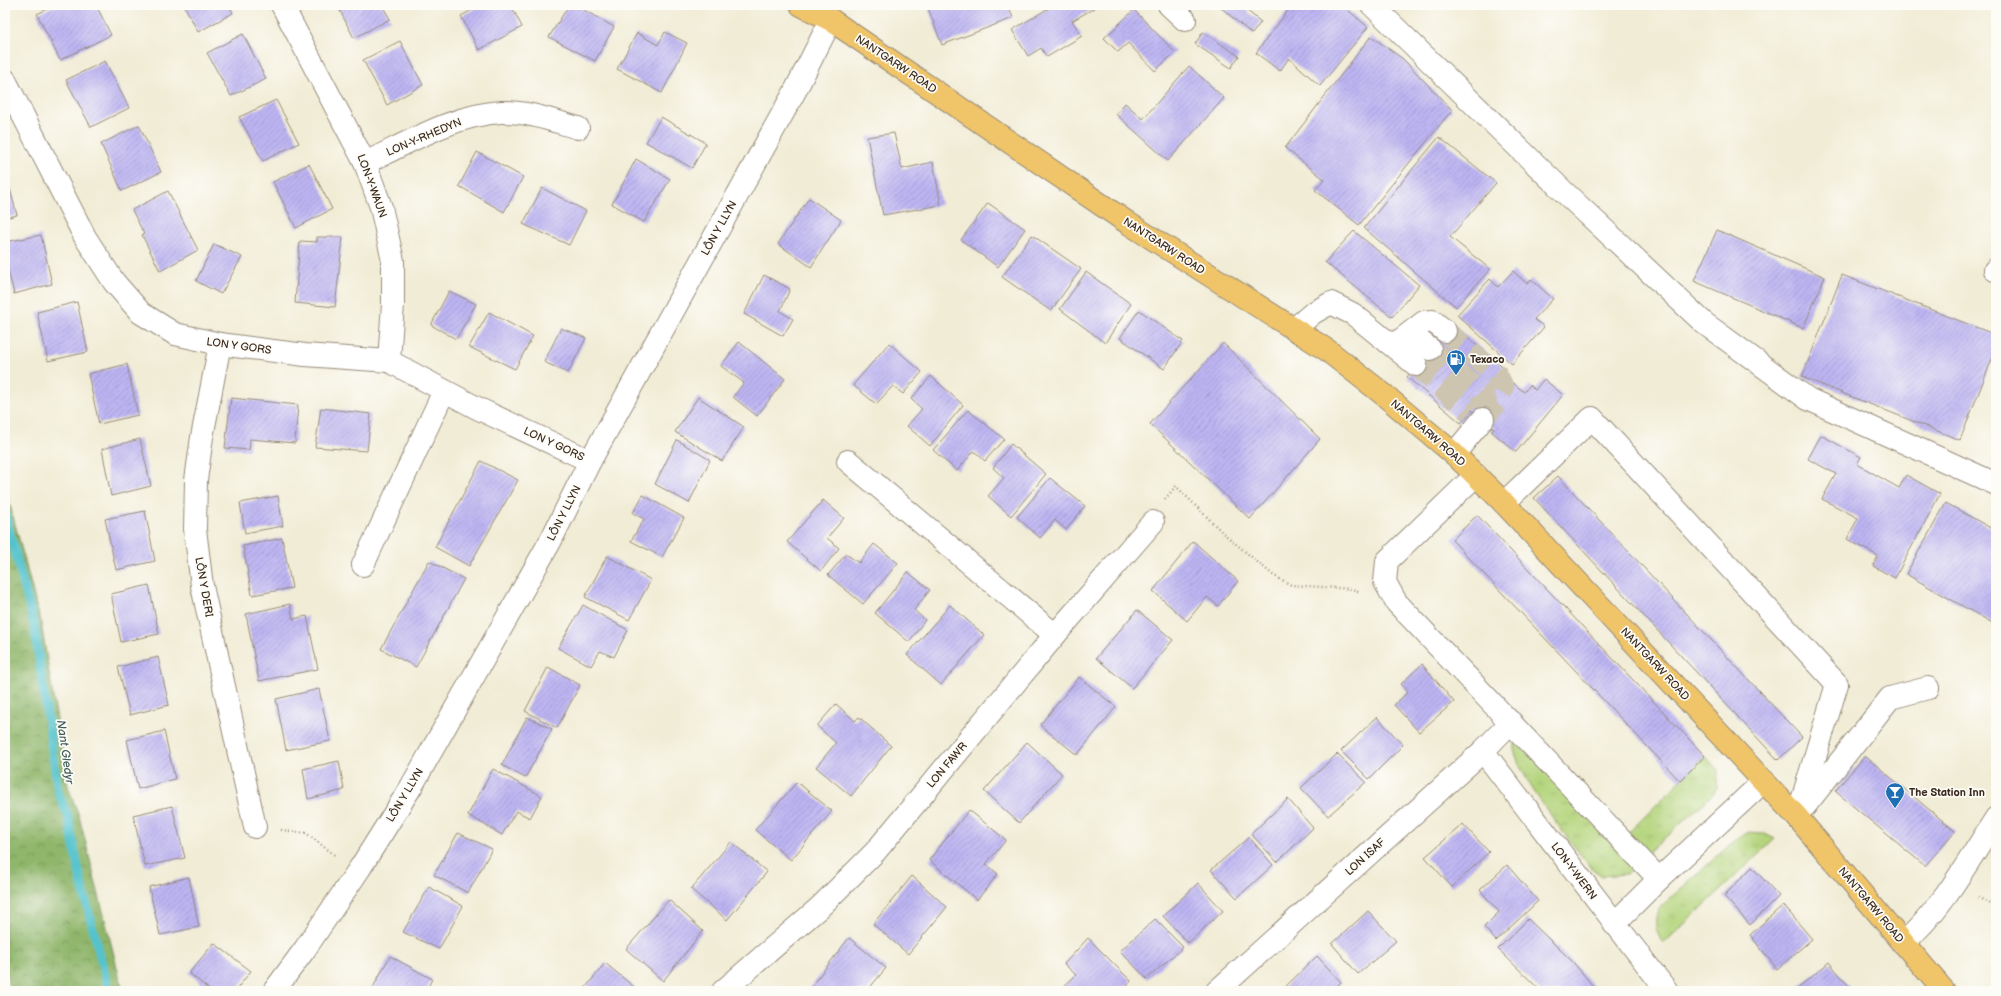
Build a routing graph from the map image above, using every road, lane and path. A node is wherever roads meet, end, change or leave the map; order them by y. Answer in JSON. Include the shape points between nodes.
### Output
{"nodes":[{"id":1,"x":282,"y":5,"type":"edge"},
{"id":2,"x":801,"y":5,"type":"edge"},
{"id":3,"x":1169,"y":5,"type":"edge"},
{"id":4,"x":1372,"y":5,"type":"edge"},
{"id":5,"x":836,"y":13,"type":"edge"},
{"id":6,"x":1185,"y":20,"type":"dead end"},
{"id":7,"x":5,"y":80,"type":"edge"},
{"id":8,"x":578,"y":128,"type":"dead end"},
{"id":9,"x":365,"y":163,"type":"junction"},
{"id":10,"x":1294,"y":329,"type":"junction"},
{"id":11,"x":1445,"y":331,"type":"tunnel mouth"},
{"id":12,"x":1398,"y":340,"type":"junction"},
{"id":13,"x":220,"y":344,"type":"junction"},
{"id":14,"x":1430,"y":349,"type":"tunnel mouth"},
{"id":15,"x":389,"y":362,"type":"junction"},
{"id":16,"x":1416,"y":365,"type":"tunnel mouth"},
{"id":17,"x":444,"y":391,"type":"junction"},
{"id":18,"x":1476,"y":420,"type":"tunnel mouth"},
{"id":19,"x":1454,"y":454,"type":"junction"},
{"id":20,"x":590,"y":461,"type":"junction"},
{"id":21,"x":848,"y":461,"type":"dead end"},
{"id":22,"x":1476,"y":475,"type":"junction"},
{"id":23,"x":1996,"y":484,"type":"edge"},
{"id":24,"x":1504,"y":503,"type":"junction"},
{"id":25,"x":1153,"y":522,"type":"joint"},
{"id":26,"x":363,"y":565,"type":"dead end"},
{"id":27,"x":1385,"y":582,"type":"junction"},
{"id":28,"x":1055,"y":635,"type":"junction"},
{"id":29,"x":1928,"y":688,"type":"dead end"},
{"id":30,"x":1511,"y":722,"type":"junction"},
{"id":31,"x":1483,"y":751,"type":"junction"},
{"id":32,"x":1764,"y":781,"type":"junction"},
{"id":33,"x":1797,"y":817,"type":"junction"},
{"id":34,"x":1996,"y":818,"type":"edge"},
{"id":35,"x":255,"y":827,"type":"joint"},
{"id":36,"x":357,"y":872,"type":"junction"},
{"id":37,"x":1659,"y":879,"type":"junction"},
{"id":38,"x":1614,"y":924,"type":"junction"},
{"id":39,"x":1903,"y":943,"type":"junction"},
{"id":40,"x":274,"y":991,"type":"edge"},
{"id":41,"x":723,"y":991,"type":"edge"},
{"id":42,"x":1217,"y":991,"type":"edge"},
{"id":43,"x":1667,"y":991,"type":"edge"},
{"id":44,"x":1944,"y":991,"type":"edge"}],
"edges":[{"from":1,"to":9,"type":"street","name":"LON-Y-WAUN"},
{"from":2,"to":5,"type":"main road","name":"NANTGARW ROAD"},
{"from":3,"to":6,"type":"street"},
{"from":4,"to":23,"type":"street","via":[[1563,191],[1704,323],[1808,399]]},
{"from":5,"to":10,"type":"main road","name":"NANTGARW ROAD","via":[[1128,223]]},
{"from":5,"to":20,"type":"street","name":"LÔN Y LLYN"},
{"from":7,"to":13,"type":"street","name":"LON Y GORS","via":[[85,237],[114,282],[141,313],[176,334]]},
{"from":8,"to":9,"type":"street","name":"LON-Y-RHEDYN","via":[[534,115],[495,113],[468,118],[433,131]]},
{"from":9,"to":15,"type":"street","name":"LON-Y-WAUN","via":[[381,207],[393,261]]},
{"from":10,"to":12,"type":"street","via":[[1313,313],[1331,303]]},
{"from":10,"to":19,"type":"main road","name":"NANTGARW ROAD","via":[[1327,350]]},
{"from":11,"to":12,"type":"street","via":[[1433,322],[1424,322]]},
{"from":12,"to":14,"type":"street","via":[[1415,338]]},
{"from":12,"to":16,"type":"street"},
{"from":13,"to":15,"type":"street","name":"LON Y GORS"},
{"from":13,"to":35,"type":"street","name":"LÔN Y DERI","via":[[196,480],[195,529],[202,586]]},
{"from":15,"to":17,"type":"street","name":"LON Y GORS"},
{"from":17,"to":20,"type":"street","name":"LON Y GORS"},
{"from":17,"to":26,"type":"street"},
{"from":18,"to":19,"type":"street"},
{"from":19,"to":22,"type":"main road","name":"NANTGARW ROAD"},
{"from":20,"to":36,"type":"street","name":"LÔN Y LLYN","via":[[551,540],[410,787]]},
{"from":21,"to":28,"type":"street"},
{"from":22,"to":24,"type":"main road","name":"NANTGARW ROAD"},
{"from":22,"to":27,"type":"street","via":[[1387,561]]},
{"from":24,"to":32,"type":"main road","name":"NANTGARW ROAD"},
{"from":24,"to":33,"type":"street","via":[[1592,418],[1837,684]]},
{"from":25,"to":27,"type":"path","via":[[1168,493],[1176,486],[1223,533],[1273,575],[1291,585],[1352,589],[1362,593]]},
{"from":25,"to":28,"type":"street","name":"LON FAWR"},
{"from":27,"to":30,"type":"street","via":[[1396,602]]},
{"from":28,"to":41,"type":"street","name":"LON FAWR","via":[[875,852],[820,907]]},
{"from":29,"to":33,"type":"street","via":[[1890,698]]},
{"from":30,"to":31,"type":"street","name":"LON ISAF"},
{"from":30,"to":37,"type":"street"},
{"from":31,"to":38,"type":"street","name":"LON-Y-WERN"},
{"from":31,"to":42,"type":"street","name":"LON ISAF"},
{"from":32,"to":33,"type":"main road","name":"NANTGARW ROAD"},
{"from":32,"to":37,"type":"street"},
{"from":33,"to":39,"type":"main road","name":"NANTGARW ROAD"},
{"from":34,"to":39,"type":"street","via":[[1918,931]]},
{"from":35,"to":36,"type":"path","via":[[306,833]]},
{"from":36,"to":40,"type":"street","name":"LÔN Y LLYN"},
{"from":37,"to":38,"type":"street"},
{"from":38,"to":43,"type":"street","name":"LON-Y-WERN"},
{"from":39,"to":44,"type":"main road","name":"NANTGARW ROAD"}]}
